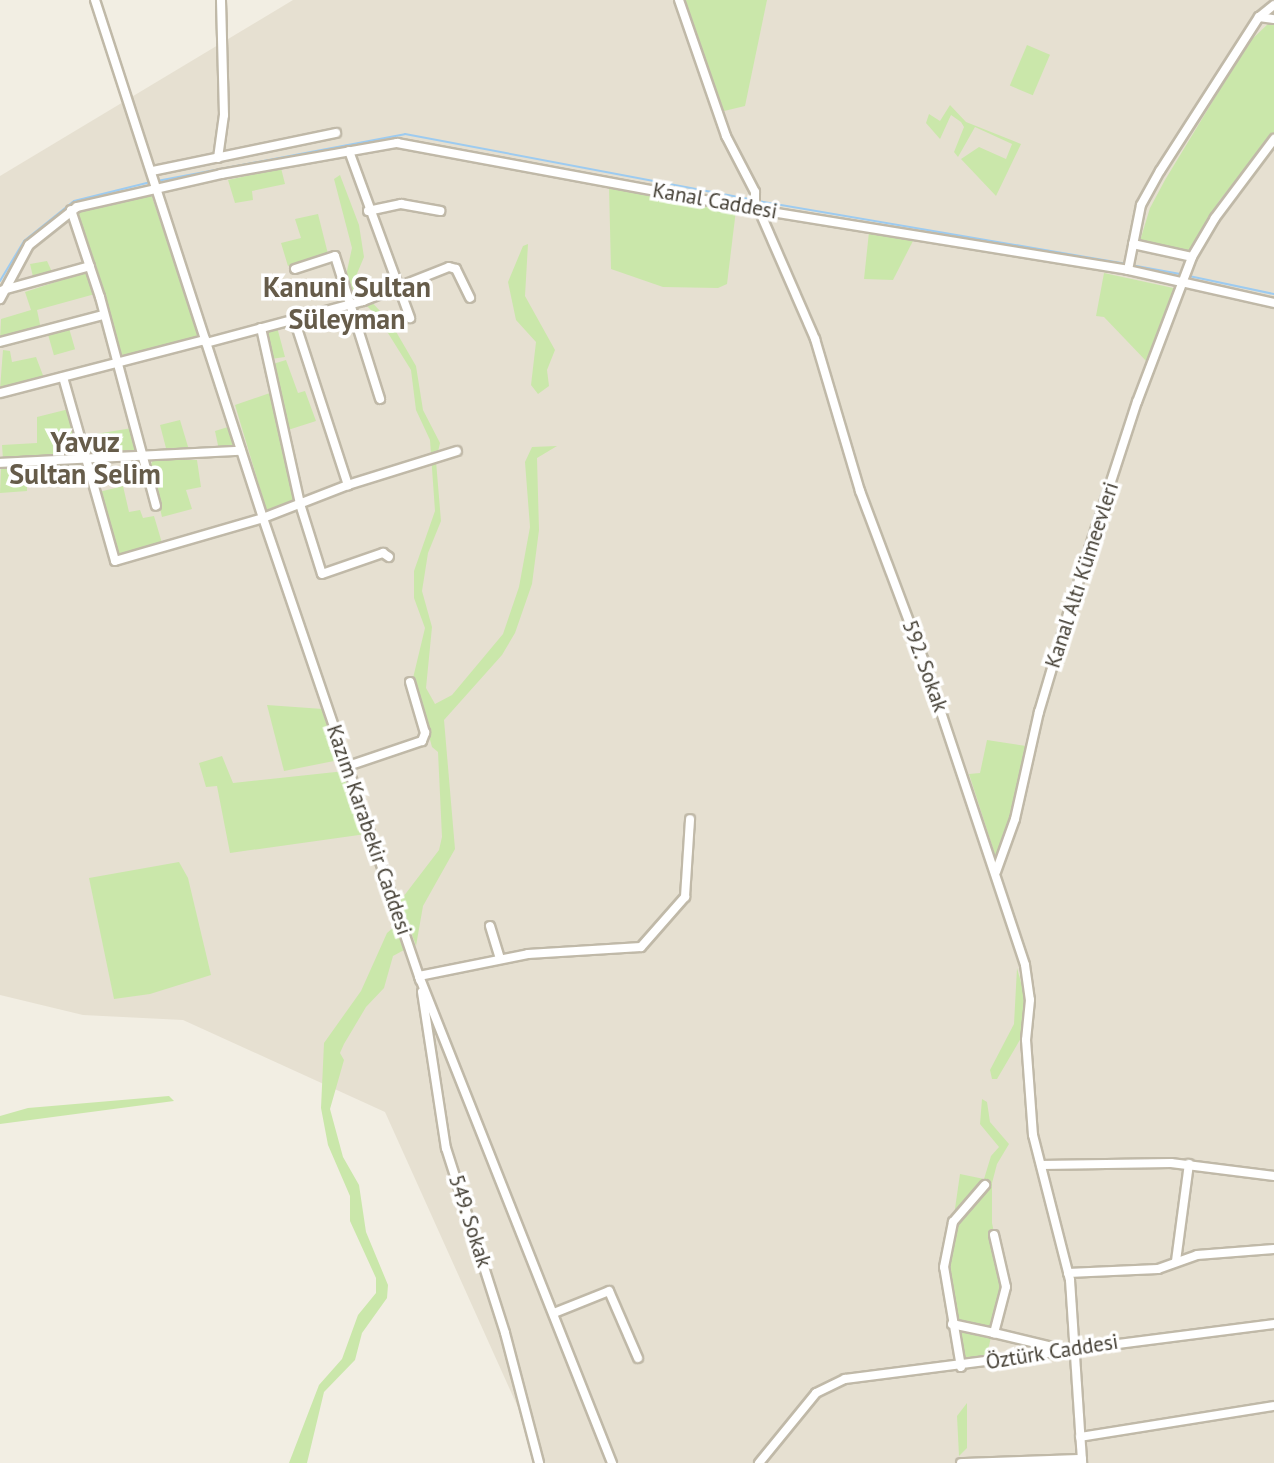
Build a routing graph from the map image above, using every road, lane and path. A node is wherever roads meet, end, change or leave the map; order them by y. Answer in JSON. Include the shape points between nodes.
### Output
{"nodes":[{"id":1,"x":95,"y":0,"type":"edge"},
{"id":2,"x":221,"y":0,"type":"edge"},
{"id":3,"x":679,"y":0,"type":"edge"},
{"id":4,"x":1274,"y":5,"type":"edge"},
{"id":5,"x":1259,"y":18,"type":"junction"},
{"id":6,"x":1274,"y":19,"type":"edge"},
{"id":7,"x":336,"y":133,"type":"dead end"},
{"id":8,"x":1274,"y":139,"type":"edge"},
{"id":9,"x":349,"y":150,"type":"junction"},
{"id":10,"x":218,"y":158,"type":"junction"},
{"id":11,"x":152,"y":173,"type":"junction"},
{"id":12,"x":156,"y":188,"type":"junction"},
{"id":13,"x":756,"y":205,"type":"junction"},
{"id":14,"x":71,"y":210,"type":"junction"},
{"id":15,"x":368,"y":211,"type":"junction"},
{"id":16,"x":440,"y":211,"type":"dead end"},
{"id":17,"x":1133,"y":246,"type":"junction"},
{"id":18,"x":1192,"y":257,"type":"junction"},
{"id":19,"x":90,"y":266,"type":"junction"},
{"id":20,"x":295,"y":269,"type":"dead end"},
{"id":21,"x":1128,"y":270,"type":"junction"},
{"id":22,"x":1184,"y":282,"type":"junction"},
{"id":23,"x":397,"y":285,"type":"junction"},
{"id":24,"x":1,"y":294,"type":"edge"},
{"id":25,"x":470,"y":298,"type":"dead end"},
{"id":26,"x":349,"y":302,"type":"junction"},
{"id":27,"x":1274,"y":303,"type":"edge"},
{"id":28,"x":103,"y":315,"type":"junction"},
{"id":29,"x":410,"y":318,"type":"dead end"},
{"id":30,"x":295,"y":319,"type":"junction"},
{"id":31,"x":261,"y":328,"type":"junction"},
{"id":32,"x":0,"y":342,"type":"edge"},
{"id":33,"x":206,"y":342,"type":"junction"},
{"id":34,"x":115,"y":363,"type":"junction"},
{"id":35,"x":63,"y":377,"type":"junction"},
{"id":36,"x":0,"y":393,"type":"edge"},
{"id":37,"x":380,"y":399,"type":"dead end"},
{"id":38,"x":242,"y":451,"type":"junction"},
{"id":39,"x":457,"y":452,"type":"dead end"},
{"id":40,"x":144,"y":458,"type":"junction"},
{"id":41,"x":87,"y":461,"type":"junction"},
{"id":42,"x":0,"y":463,"type":"edge"},
{"id":43,"x":348,"y":485,"type":"junction"},
{"id":44,"x":300,"y":503,"type":"junction"},
{"id":45,"x":156,"y":506,"type":"dead end"},
{"id":46,"x":263,"y":518,"type":"junction"},
{"id":47,"x":389,"y":557,"type":"dead end"},
{"id":48,"x":410,"y":682,"type":"dead end"},
{"id":49,"x":348,"y":766,"type":"junction"},
{"id":50,"x":690,"y":819,"type":"dead end"},
{"id":51,"x":996,"y":872,"type":"junction"},
{"id":52,"x":490,"y":926,"type":"dead end"},
{"id":53,"x":499,"y":958,"type":"junction"},
{"id":54,"x":419,"y":976,"type":"junction"},
{"id":55,"x":1189,"y":1164,"type":"junction"},
{"id":56,"x":1041,"y":1165,"type":"junction"},
{"id":57,"x":1274,"y":1176,"type":"edge"},
{"id":58,"x":985,"y":1185,"type":"dead end"},
{"id":59,"x":994,"y":1235,"type":"dead end"},
{"id":60,"x":1274,"y":1250,"type":"edge"},
{"id":61,"x":1176,"y":1261,"type":"junction"},
{"id":62,"x":1068,"y":1273,"type":"junction"},
{"id":63,"x":554,"y":1313,"type":"junction"},
{"id":64,"x":952,"y":1324,"type":"junction"},
{"id":65,"x":1274,"y":1324,"type":"edge"},
{"id":66,"x":994,"y":1333,"type":"junction"},
{"id":67,"x":1075,"y":1346,"type":"junction"},
{"id":68,"x":1060,"y":1349,"type":"junction"},
{"id":69,"x":638,"y":1358,"type":"dead end"},
{"id":70,"x":961,"y":1367,"type":"junction"},
{"id":71,"x":1274,"y":1406,"type":"edge"},
{"id":72,"x":1080,"y":1437,"type":"junction"},
{"id":73,"x":1082,"y":1461,"type":"edge"},
{"id":74,"x":539,"y":1463,"type":"edge"},
{"id":75,"x":612,"y":1463,"type":"edge"},
{"id":76,"x":759,"y":1463,"type":"edge"},
{"id":77,"x":961,"y":1463,"type":"edge"}],
"edges":[{"from":1,"to":11,"type":"street"},
{"from":2,"to":10,"type":"street","via":[[224,115]]},
{"from":3,"to":13,"type":"street","name":"592. Sokak","via":[[726,136]]},
{"from":4,"to":5,"type":"street"},
{"from":5,"to":6,"type":"street"},
{"from":5,"to":17,"type":"street","via":[[1145,197]]},
{"from":7,"to":10,"type":"street"},
{"from":8,"to":18,"type":"street","name":"Kanal Altı Kümeevleri"},
{"from":9,"to":12,"type":"street","name":"Kanal Caddesi"},
{"from":9,"to":13,"type":"street","name":"Kanal Caddesi","via":[[411,144]]},
{"from":9,"to":15,"type":"street"},
{"from":10,"to":11,"type":"street"},
{"from":11,"to":12,"type":"street","name":"Kazım Karabekir Caddesi"},
{"from":12,"to":14,"type":"street","name":"Kanal Caddesi"},
{"from":12,"to":33,"type":"street","name":"Kazım Karabekir Caddesi"},
{"from":13,"to":21,"type":"street","name":"Kanal Caddesi"},
{"from":13,"to":51,"type":"street","name":"592. Sokak","via":[[815,339],[860,491]]},
{"from":14,"to":19,"type":"street"},
{"from":14,"to":24,"type":"street","via":[[29,245]]},
{"from":15,"to":16,"type":"street","via":[[401,204]]},
{"from":15,"to":23,"type":"street"},
{"from":17,"to":18,"type":"street"},
{"from":17,"to":21,"type":"street"},
{"from":18,"to":22,"type":"street","name":"Kanal Altı Kümeevleri"},
{"from":19,"to":24,"type":"street"},
{"from":19,"to":28,"type":"street"},
{"from":20,"to":26,"type":"street","via":[[335,256]]},
{"from":21,"to":22,"type":"street","name":"Kanal Caddesi"},
{"from":22,"to":27,"type":"street","name":"Kanal Caddesi"},
{"from":22,"to":51,"type":"street","name":"Kanal Altı Kümeevleri","via":[[1137,402],[1068,614],[1039,712],[1015,819]]},
{"from":23,"to":25,"type":"street","via":[[452,267]]},
{"from":23,"to":26,"type":"street"},
{"from":23,"to":29,"type":"street"},
{"from":26,"to":30,"type":"street"},
{"from":26,"to":37,"type":"street"},
{"from":28,"to":32,"type":"street"},
{"from":28,"to":34,"type":"street"},
{"from":30,"to":31,"type":"street"},
{"from":30,"to":43,"type":"street"},
{"from":31,"to":33,"type":"street"},
{"from":31,"to":44,"type":"street"},
{"from":33,"to":34,"type":"street"},
{"from":33,"to":38,"type":"street","name":"Kazım Karabekir Caddesi"},
{"from":34,"to":35,"type":"street"},
{"from":34,"to":40,"type":"street"},
{"from":35,"to":36,"type":"street"},
{"from":35,"to":41,"type":"street"},
{"from":38,"to":40,"type":"street"},
{"from":38,"to":46,"type":"street","name":"Kazım Karabekir Caddesi"},
{"from":39,"to":43,"type":"street"},
{"from":40,"to":41,"type":"street"},
{"from":40,"to":45,"type":"street"},
{"from":41,"to":42,"type":"street"},
{"from":41,"to":46,"type":"street","via":[[115,561]]},
{"from":43,"to":44,"type":"street"},
{"from":44,"to":46,"type":"street"},
{"from":44,"to":47,"type":"street","via":[[322,575],[383,553]]},
{"from":46,"to":49,"type":"street","name":"Kazım Karabekir Caddesi"},
{"from":48,"to":49,"type":"street","via":[[425,737],[418,744]]},
{"from":49,"to":54,"type":"street","name":"Kazım Karabekir Caddesi"},
{"from":50,"to":53,"type":"street","via":[[684,863],[688,889],[676,911],[646,944],[636,949]]},
{"from":51,"to":56,"type":"street","name":"592. Sokak","via":[[1025,965],[1033,1135]]},
{"from":52,"to":53,"type":"street"},
{"from":53,"to":54,"type":"street"},
{"from":54,"to":63,"type":"street","name":"Kazım Karabekir Caddesi"},
{"from":54,"to":74,"type":"street","name":"549. Sokak","via":[[446,1148],[505,1333]]},
{"from":55,"to":56,"type":"street"},
{"from":55,"to":57,"type":"street"},
{"from":55,"to":61,"type":"street"},
{"from":56,"to":62,"type":"street","name":"592. Sokak"},
{"from":58,"to":64,"type":"street","via":[[953,1222],[944,1267]]},
{"from":59,"to":66,"type":"street","via":[[1006,1287]]},
{"from":60,"to":61,"type":"street"},
{"from":61,"to":62,"type":"street","via":[[1158,1269]]},
{"from":62,"to":67,"type":"street","name":"592. Sokak"},
{"from":63,"to":69,"type":"street","via":[[609,1291]]},
{"from":63,"to":75,"type":"street","name":"Kazım Karabekir Caddesi"},
{"from":64,"to":66,"type":"street"},
{"from":64,"to":70,"type":"street"},
{"from":65,"to":67,"type":"street","name":"Öztürk Caddesi"},
{"from":66,"to":68,"type":"street"},
{"from":67,"to":68,"type":"street","name":"Öztürk Caddesi"},
{"from":67,"to":72,"type":"street","name":"592. Sokak"},
{"from":68,"to":70,"type":"street","name":"Öztürk Caddesi"},
{"from":70,"to":76,"type":"street","name":"Öztürk Caddesi","via":[[830,1383]]},
{"from":71,"to":72,"type":"street"},
{"from":72,"to":73,"type":"street","name":"592. Sokak"},
{"from":73,"to":77,"type":"street"}]}
